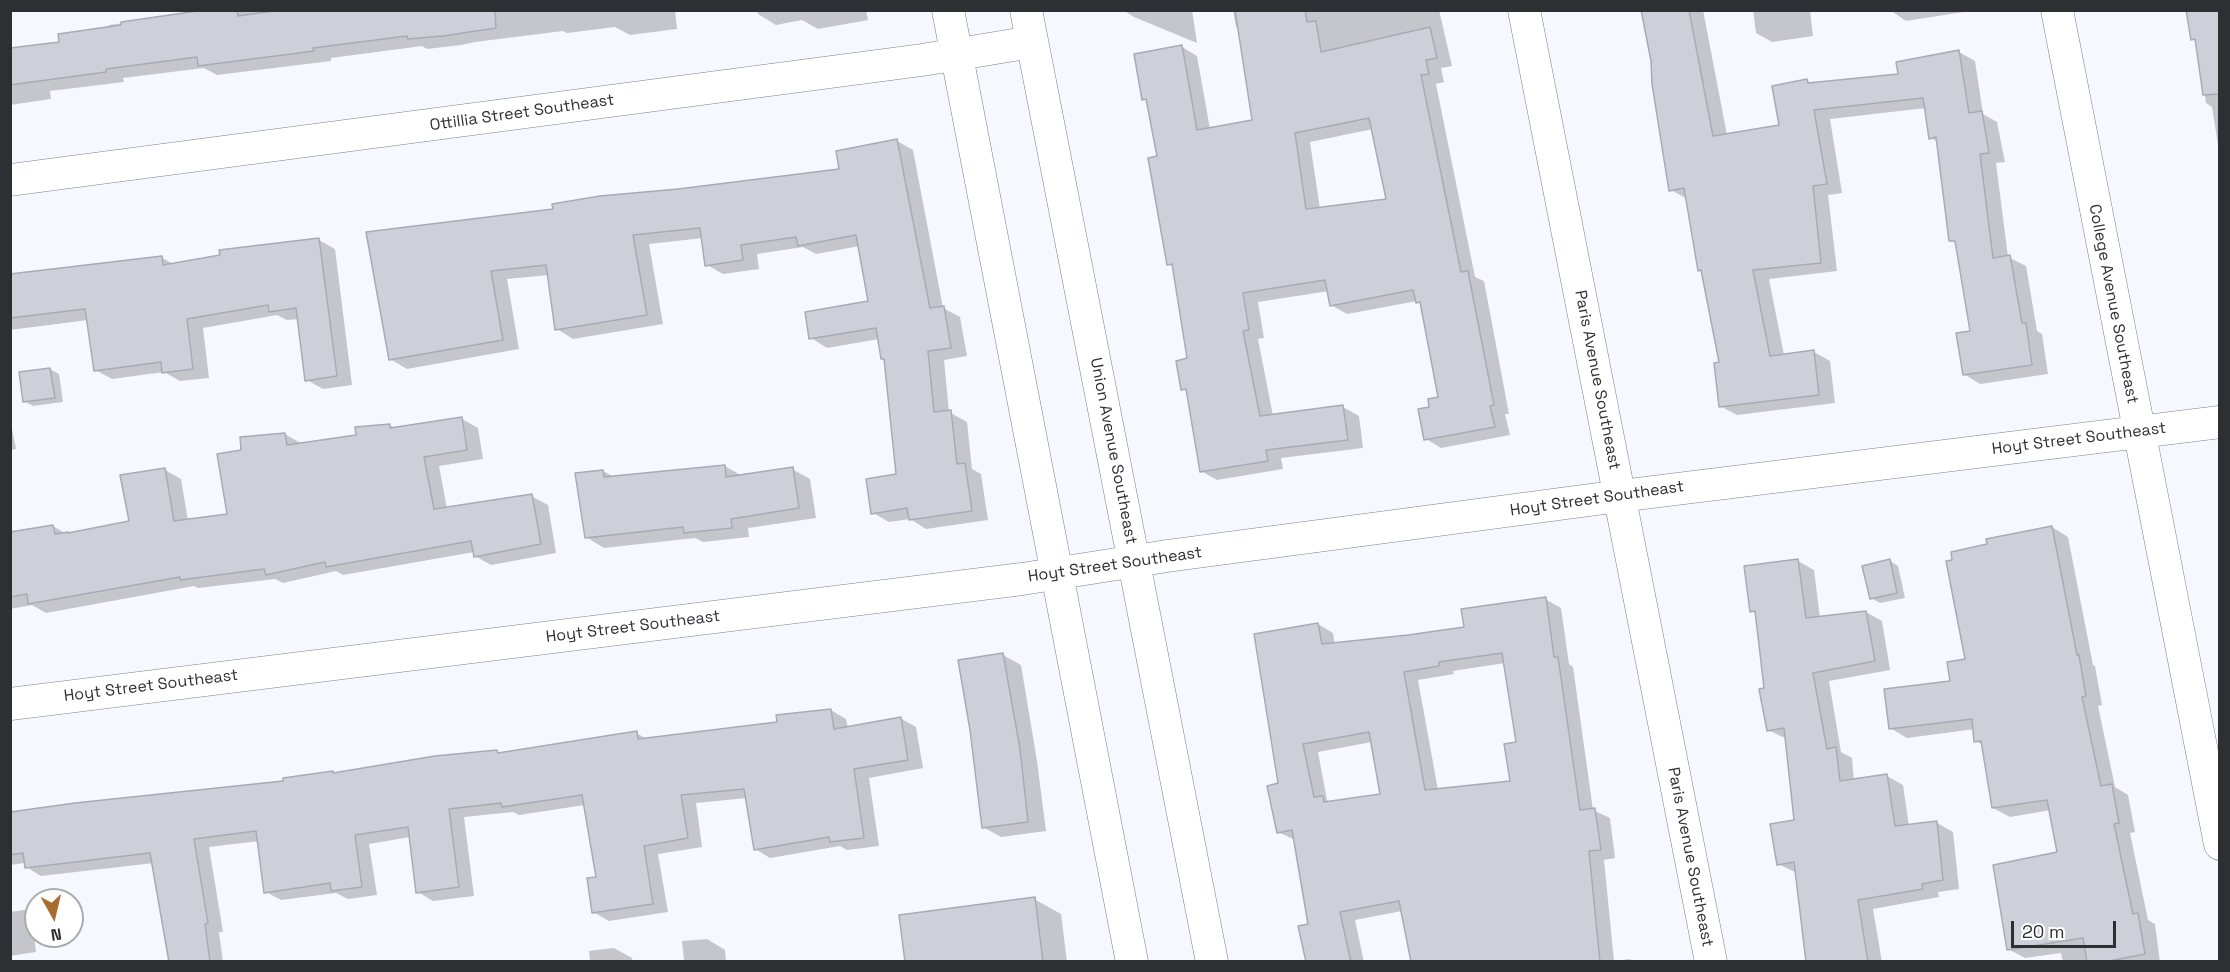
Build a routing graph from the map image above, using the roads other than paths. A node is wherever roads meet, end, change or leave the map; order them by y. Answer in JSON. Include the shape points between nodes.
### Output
{"nodes":[{"id":1,"x":948,"y":10,"type":"edge"},
{"id":2,"x":1026,"y":10,"type":"edge"},
{"id":3,"x":1524,"y":10,"type":"edge"},
{"id":4,"x":2057,"y":10,"type":"edge"},
{"id":5,"x":1032,"y":42,"type":"junction"},
{"id":6,"x":956,"y":55,"type":"junction"},
{"id":7,"x":10,"y":180,"type":"edge"},
{"id":8,"x":2220,"y":422,"type":"edge"},
{"id":9,"x":2138,"y":432,"type":"junction"},
{"id":10,"x":1620,"y":496,"type":"junction"},
{"id":11,"x":1134,"y":561,"type":"junction"},
{"id":12,"x":1057,"y":572,"type":"junction"},
{"id":13,"x":10,"y":704,"type":"edge"},
{"id":14,"x":2220,"y":844,"type":"edge"},
{"id":15,"x":1132,"y":962,"type":"edge"},
{"id":16,"x":1212,"y":962,"type":"edge"},
{"id":17,"x":1711,"y":962,"type":"edge"}],
"edges":[{"from":1,"to":6,"type":"street"},
{"from":2,"to":5,"type":"street","name":"Union Avenue Southeast"},
{"from":3,"to":10,"type":"street","name":"Paris Avenue Southeast"},
{"from":4,"to":9,"type":"street","name":"College Avenue Southeast"},
{"from":5,"to":6,"type":"street","name":"Ottillia Street Southeast"},
{"from":5,"to":11,"type":"street","name":"Union Avenue Southeast"},
{"from":6,"to":7,"type":"street","name":"Ottillia Street Southeast"},
{"from":6,"to":12,"type":"street"},
{"from":8,"to":9,"type":"street","name":"Hoyt Street Southeast"},
{"from":9,"to":10,"type":"street","name":"Hoyt Street Southeast"},
{"from":9,"to":14,"type":"street","name":"College Avenue Southeast"},
{"from":10,"to":11,"type":"street","name":"Hoyt Street Southeast"},
{"from":10,"to":17,"type":"street","name":"Paris Avenue Southeast"},
{"from":11,"to":12,"type":"street","name":"Hoyt Street Southeast"},
{"from":11,"to":16,"type":"street","name":"Union Avenue Southeast"},
{"from":12,"to":13,"type":"street","name":"Hoyt Street Southeast"},
{"from":12,"to":15,"type":"street"}]}
